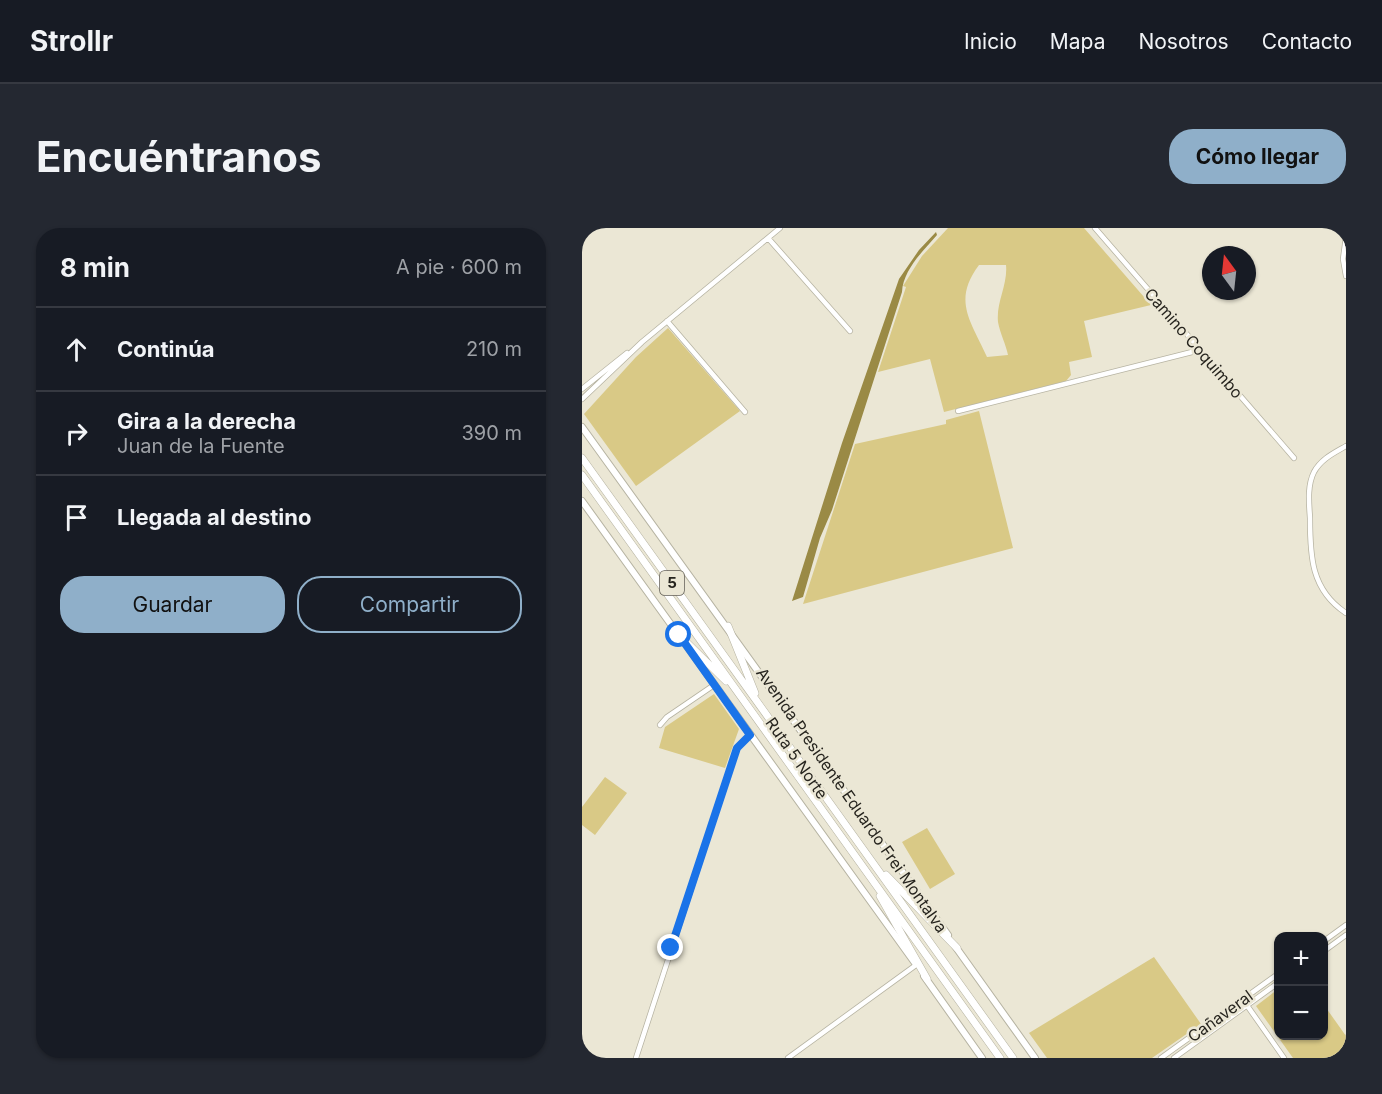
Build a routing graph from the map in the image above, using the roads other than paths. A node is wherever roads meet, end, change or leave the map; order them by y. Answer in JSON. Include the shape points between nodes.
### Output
{"nodes":[{"id":1,"x":780,"y":228,"type":"edge"},
{"id":2,"x":1095,"y":228,"type":"edge"},
{"id":3,"x":1346,"y":237,"type":"edge"},
{"id":4,"x":768,"y":238,"type":"junction"},
{"id":5,"x":1346,"y":276,"type":"edge"},
{"id":6,"x":667,"y":321,"type":"junction"},
{"id":7,"x":850,"y":332,"type":"dead end"},
{"id":8,"x":642,"y":342,"type":"junction"},
{"id":9,"x":1200,"y":350,"type":"junction"},
{"id":10,"x":582,"y":389,"type":"edge"},
{"id":11,"x":582,"y":399,"type":"edge"},
{"id":12,"x":958,"y":411,"type":"dead end"},
{"id":13,"x":746,"y":412,"type":"dead end"},
{"id":14,"x":582,"y":427,"type":"edge"},
{"id":15,"x":1346,"y":446,"type":"edge"},
{"id":16,"x":582,"y":458,"type":"edge"},
{"id":17,"x":1294,"y":458,"type":"dead end"},
{"id":18,"x":582,"y":475,"type":"edge"},
{"id":19,"x":582,"y":501,"type":"edge"},
{"id":20,"x":1346,"y":613,"type":"edge"},
{"id":21,"x":728,"y":626,"type":"junction"},
{"id":22,"x":679,"y":635,"type":"junction"},
{"id":23,"x":714,"y":685,"type":"junction"},
{"id":24,"x":735,"y":689,"type":"junction"},
{"id":25,"x":762,"y":709,"type":"junction"},
{"id":26,"x":660,"y":725,"type":"dead end"},
{"id":27,"x":750,"y":735,"type":"junction"},
{"id":28,"x":871,"y":860,"type":"junction"},
{"id":29,"x":869,"y":875,"type":"junction"},
{"id":30,"x":1346,"y":925,"type":"edge"},
{"id":31,"x":1346,"y":934,"type":"edge"},
{"id":32,"x":1328,"y":938,"type":"edge"},
{"id":33,"x":1328,"y":947,"type":"edge"},
{"id":34,"x":957,"y":948,"type":"junction"},
{"id":35,"x":916,"y":965,"type":"junction"},
{"id":36,"x":1274,"y":977,"type":"edge"},
{"id":37,"x":927,"y":979,"type":"junction"},
{"id":38,"x":1274,"y":986,"type":"edge"},
{"id":39,"x":1242,"y":1000,"type":"junction"},
{"id":40,"x":1247,"y":1006,"type":"junction"},
{"id":41,"x":636,"y":1058,"type":"edge"},
{"id":42,"x":788,"y":1058,"type":"edge"},
{"id":43,"x":982,"y":1058,"type":"edge"},
{"id":44,"x":1000,"y":1058,"type":"edge"},
{"id":45,"x":1013,"y":1058,"type":"edge"},
{"id":46,"x":1035,"y":1058,"type":"edge"},
{"id":47,"x":1161,"y":1058,"type":"edge"},
{"id":48,"x":1174,"y":1058,"type":"edge"},
{"id":49,"x":1284,"y":1058,"type":"edge"}],
"edges":[{"from":1,"to":4,"type":"street"},
{"from":2,"to":9,"type":"street","name":"Camino Coquimbo"},
{"from":3,"to":5,"type":"street"},
{"from":4,"to":6,"type":"street"},
{"from":4,"to":7,"type":"street"},
{"from":6,"to":8,"type":"street"},
{"from":6,"to":13,"type":"street"},
{"from":8,"to":10,"type":"street"},
{"from":8,"to":11,"type":"street"},
{"from":9,"to":12,"type":"street"},
{"from":9,"to":17,"type":"street","name":"Camino Coquimbo"},
{"from":14,"to":21,"type":"main road","name":"Avenida Presidente Eduardo Frei Montalva"},
{"from":15,"to":20,"type":"street","via":[[1320,464],[1311,479],[1309,495],[1313,570],[1327,596]]},
{"from":16,"to":25,"type":"highway","name":"Ruta 5 Norte","number":"5"},
{"from":18,"to":24,"type":"highway","name":"Ruta 5 Norte","number":"5"},
{"from":19,"to":22,"type":"main road"},
{"from":21,"to":25,"type":"highway"},
{"from":21,"to":34,"type":"main road","name":"Avenida Presidente Eduardo Frei Montalva"},
{"from":22,"to":23,"type":"main road"},
{"from":22,"to":24,"type":"highway"},
{"from":23,"to":26,"type":"street"},
{"from":23,"to":27,"type":"main road"},
{"from":24,"to":29,"type":"highway","name":"Ruta 5 Norte","number":"5"},
{"from":25,"to":28,"type":"highway","name":"Ruta 5 Norte","number":"5"},
{"from":27,"to":35,"type":"main road"},
{"from":27,"to":41,"type":"street","via":[[737,748]]},
{"from":28,"to":34,"type":"highway"},
{"from":28,"to":45,"type":"highway","name":"Ruta 5 Norte","number":"5"},
{"from":29,"to":37,"type":"highway"},
{"from":29,"to":44,"type":"highway","name":"Ruta 5 Norte","number":"5"},
{"from":30,"to":32,"type":"street"},
{"from":31,"to":33,"type":"street"},
{"from":34,"to":46,"type":"main road","name":"Avenida Presidente Eduardo Frei Montalva"},
{"from":35,"to":37,"type":"main road"},
{"from":35,"to":42,"type":"street"},
{"from":36,"to":39,"type":"street","name":"Cañaveral"},
{"from":37,"to":43,"type":"main road"},
{"from":38,"to":40,"type":"street","name":"Cañaveral"},
{"from":39,"to":40,"type":"street"},
{"from":39,"to":47,"type":"street","name":"Cañaveral"},
{"from":40,"to":48,"type":"street","name":"Cañaveral"},
{"from":40,"to":49,"type":"street"}]}
